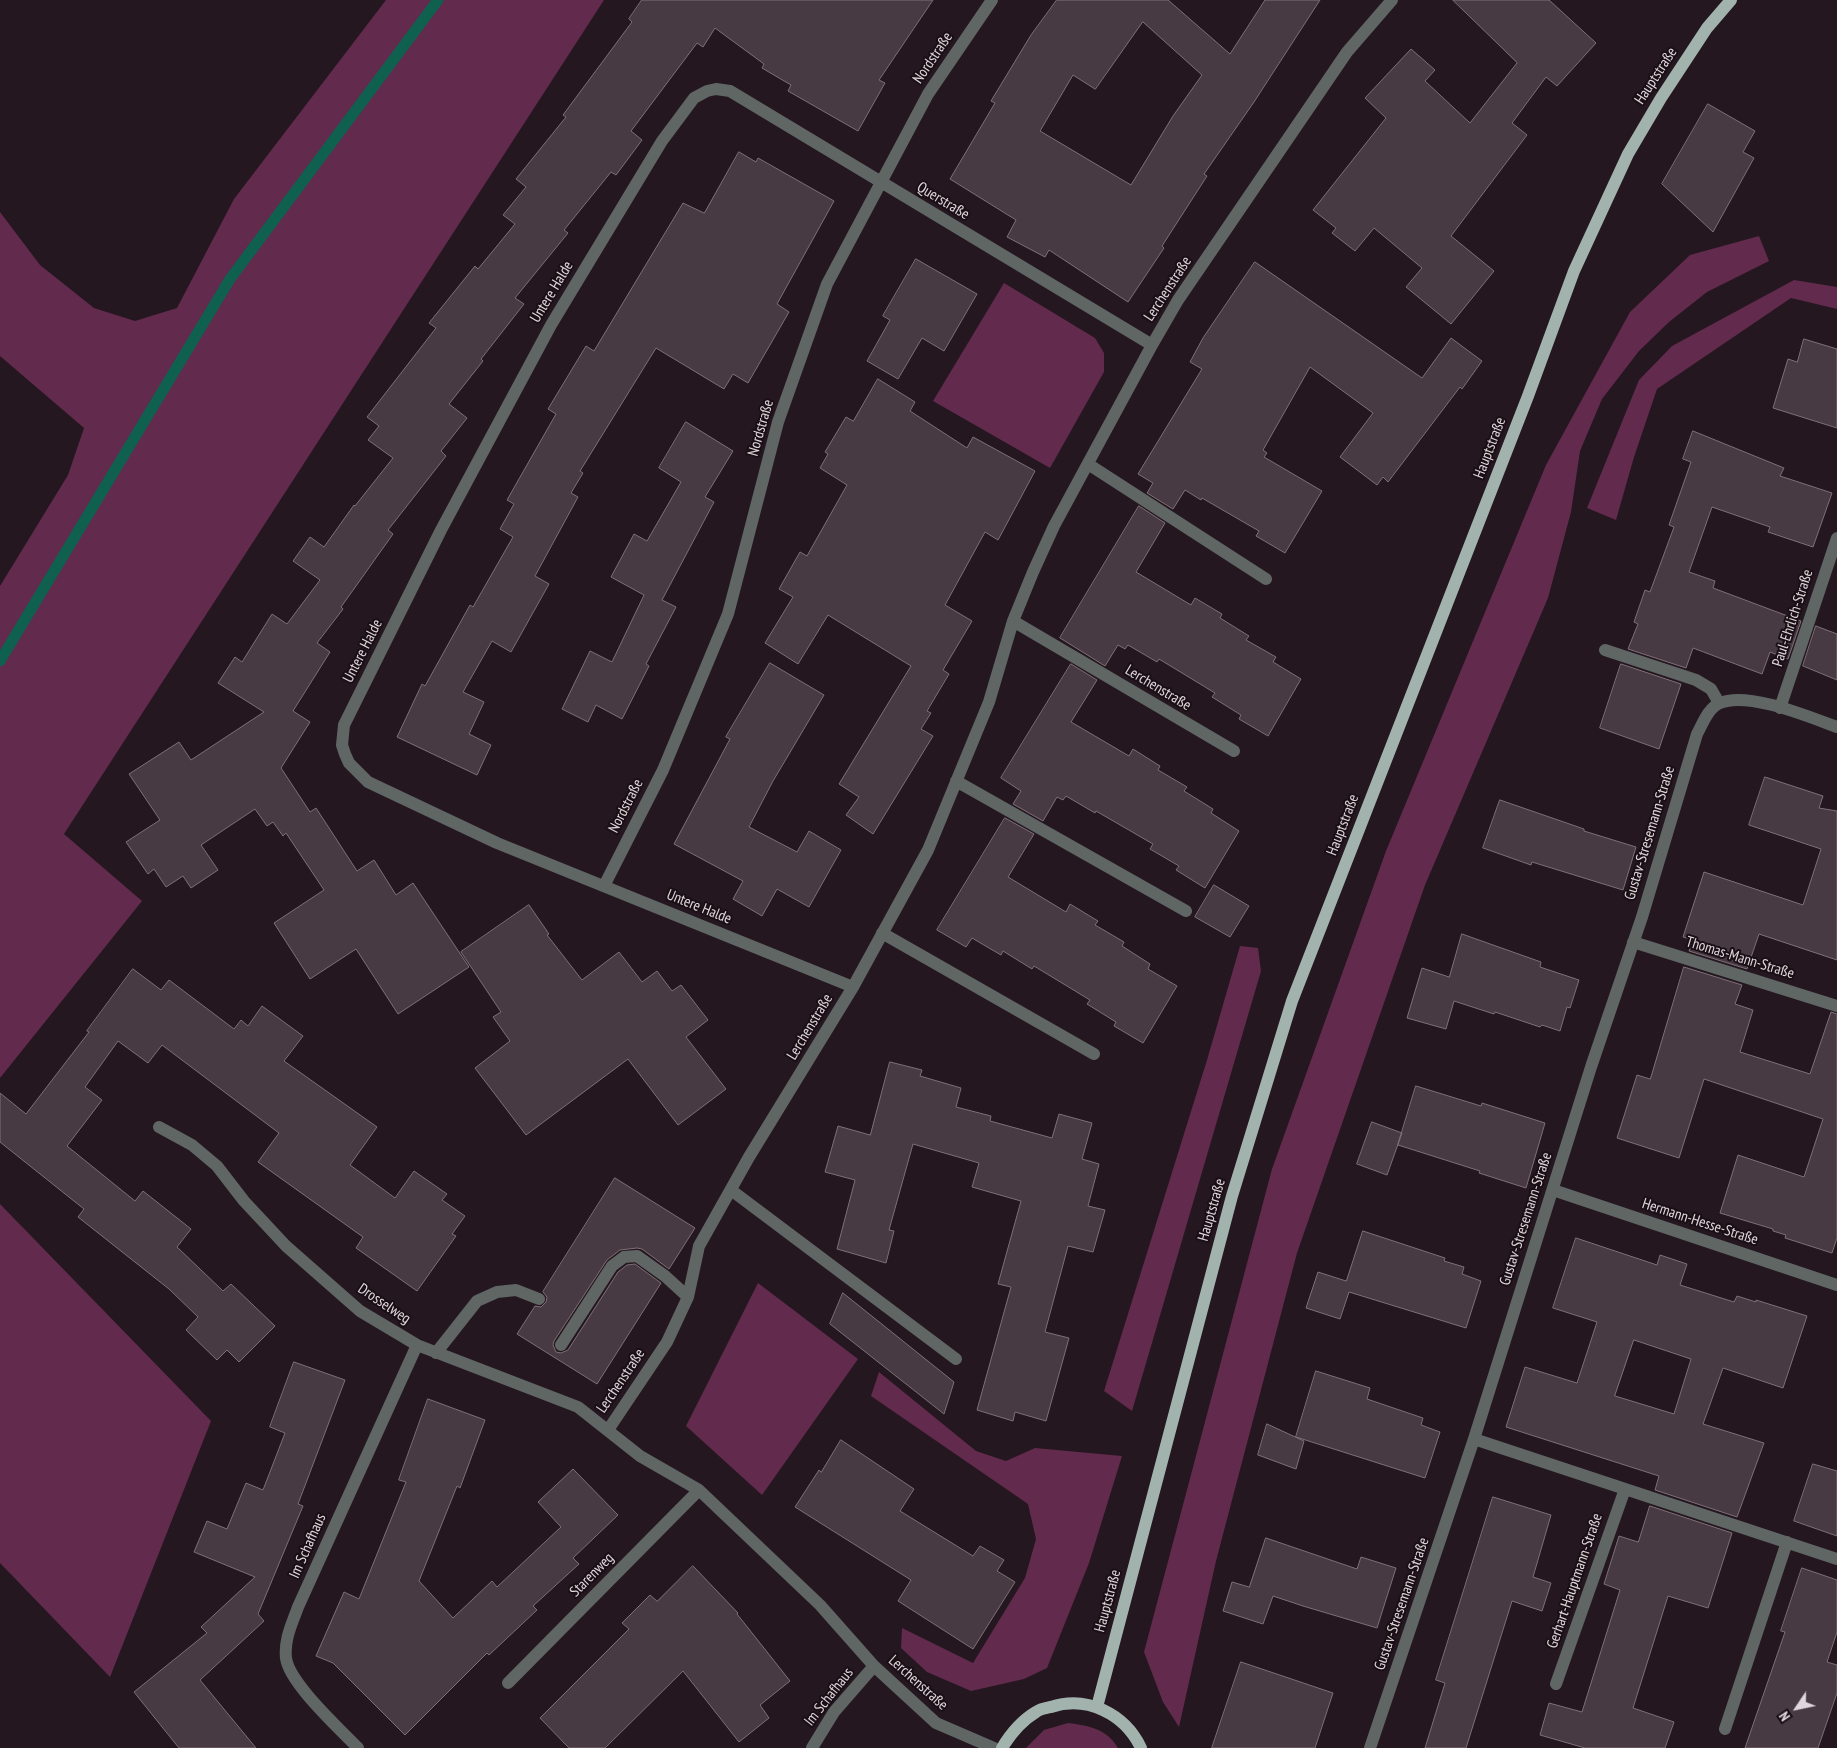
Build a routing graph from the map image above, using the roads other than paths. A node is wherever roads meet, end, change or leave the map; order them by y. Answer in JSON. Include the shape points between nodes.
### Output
{"nodes":[{"id":1,"x":992,"y":0,"type":"edge"},
{"id":2,"x":1392,"y":0,"type":"edge"},
{"id":3,"x":1732,"y":0,"type":"edge"},
{"id":4,"x":716,"y":89,"type":"joint"},
{"id":5,"x":880,"y":182,"type":"junction"},
{"id":6,"x":1152,"y":345,"type":"junction"},
{"id":7,"x":1088,"y":464,"type":"junction"},
{"id":8,"x":1837,"y":538,"type":"edge"},
{"id":9,"x":1266,"y":579,"type":"dead end"},
{"id":10,"x":1014,"y":621,"type":"junction"},
{"id":11,"x":1605,"y":650,"type":"dead end"},
{"id":12,"x":1719,"y":703,"type":"junction"},
{"id":13,"x":1780,"y":708,"type":"junction"},
{"id":14,"x":1837,"y":727,"type":"edge"},
{"id":15,"x":1234,"y":751,"type":"dead end"},
{"id":16,"x":956,"y":781,"type":"junction"},
{"id":17,"x":604,"y":886,"type":"junction"},
{"id":18,"x":1186,"y":911,"type":"dead end"},
{"id":19,"x":882,"y":933,"type":"junction"},
{"id":20,"x":1633,"y":942,"type":"junction"},
{"id":21,"x":853,"y":986,"type":"junction"},
{"id":22,"x":1837,"y":1006,"type":"edge"},
{"id":23,"x":1094,"y":1054,"type":"dead end"},
{"id":24,"x":159,"y":1127,"type":"dead end"},
{"id":25,"x":732,"y":1190,"type":"junction"},
{"id":26,"x":1553,"y":1190,"type":"junction"},
{"id":27,"x":1837,"y":1285,"type":"edge"},
{"id":28,"x":688,"y":1297,"type":"junction"},
{"id":29,"x":539,"y":1299,"type":"dead end"},
{"id":30,"x":416,"y":1345,"type":"junction"},
{"id":31,"x":561,"y":1346,"type":"dead end"},
{"id":32,"x":436,"y":1353,"type":"junction"},
{"id":33,"x":956,"y":1359,"type":"dead end"},
{"id":34,"x":608,"y":1430,"type":"junction"},
{"id":35,"x":1474,"y":1439,"type":"junction"},
{"id":36,"x":1625,"y":1489,"type":"junction"},
{"id":37,"x":699,"y":1490,"type":"junction"},
{"id":38,"x":1787,"y":1542,"type":"junction"},
{"id":39,"x":1837,"y":1559,"type":"edge"},
{"id":40,"x":874,"y":1666,"type":"junction"},
{"id":41,"x":508,"y":1683,"type":"dead end"},
{"id":42,"x":1556,"y":1684,"type":"dead end"},
{"id":43,"x":1097,"y":1707,"type":"junction"},
{"id":44,"x":1725,"y":1728,"type":"dead end"},
{"id":45,"x":358,"y":1748,"type":"edge"},
{"id":46,"x":812,"y":1748,"type":"edge"},
{"id":47,"x":994,"y":1748,"type":"edge"},
{"id":48,"x":1002,"y":1748,"type":"edge"},
{"id":49,"x":1141,"y":1748,"type":"edge"},
{"id":50,"x":1370,"y":1748,"type":"edge"}],
"edges":[{"from":1,"to":5,"type":"street","name":"Nordstraße","via":[[928,94]]},
{"from":2,"to":6,"type":"street","name":"Lerchenstraße","via":[[1347,52],[1184,292]]},
{"from":3,"to":43,"type":"main road","name":"Hauptstraße","via":[[1707,28],[1632,146],[1574,271],[1292,1001],[1232,1196]]},
{"from":4,"to":5,"type":"street","name":"Querstraße","via":[[730,91]]},
{"from":4,"to":17,"type":"street","name":"Untere Halde","via":[[694,98],[662,141],[551,325],[441,530],[344,725],[342,745],[348,763],[368,782],[496,842]]},
{"from":5,"to":6,"type":"street","name":"Querstraße"},
{"from":5,"to":17,"type":"street","name":"Nordstraße","via":[[827,284],[784,404],[728,614],[663,770]]},
{"from":6,"to":7,"type":"street","name":"Lerchenstraße"},
{"from":7,"to":9,"type":"street"},
{"from":7,"to":10,"type":"street","name":"Lerchenstraße","via":[[1032,572]]},
{"from":8,"to":13,"type":"street","name":"Paul-Ehrlich-Straße"},
{"from":10,"to":15,"type":"street","name":"Lerchenstraße"},
{"from":10,"to":16,"type":"street","name":"Lerchenstraße","via":[[989,702]]},
{"from":11,"to":12,"type":"street","via":[[1696,680],[1712,689]]},
{"from":12,"to":13,"type":"street","via":[[1741,698]]},
{"from":12,"to":20,"type":"street","name":"Gustav-Stresemann-Straße","via":[[1709,712],[1697,734]]},
{"from":13,"to":14,"type":"street"},
{"from":16,"to":18,"type":"street"},
{"from":16,"to":19,"type":"street","name":"Lerchenstraße","via":[[928,850]]},
{"from":17,"to":21,"type":"street","name":"Untere Halde"},
{"from":19,"to":21,"type":"street","name":"Lerchenstraße"},
{"from":19,"to":23,"type":"street"},
{"from":20,"to":22,"type":"street","name":"Thomas-Mann-Straße"},
{"from":20,"to":26,"type":"street","name":"Gustav-Stresemann-Straße"},
{"from":21,"to":25,"type":"street","name":"Lerchenstraße"},
{"from":24,"to":30,"type":"street","name":"Drosselweg","via":[[192,1145],[217,1166],[286,1246],[360,1311]]},
{"from":25,"to":28,"type":"street","name":"Lerchenstraße","via":[[698,1246]]},
{"from":25,"to":33,"type":"street"},
{"from":26,"to":27,"type":"street","name":"Hermann-Hesse-Straße"},
{"from":26,"to":35,"type":"street","name":"Gustav-Stresemann-Straße"},
{"from":28,"to":31,"type":"street","via":[[637,1256],[624,1258],[612,1266]]},
{"from":28,"to":34,"type":"street","name":"Lerchenstraße","via":[[667,1342]]},
{"from":29,"to":32,"type":"street","via":[[516,1290],[497,1292],[477,1300]]},
{"from":30,"to":32,"type":"street","name":"Drosselweg"},
{"from":30,"to":45,"type":"street","name":"Im Schafhaus","via":[[286,1636],[286,1660],[297,1682]]},
{"from":32,"to":34,"type":"street","name":"Drosselweg","via":[[578,1407]]},
{"from":34,"to":37,"type":"street","name":"Lerchenstraße","via":[[640,1456]]},
{"from":35,"to":36,"type":"street"},
{"from":35,"to":50,"type":"street","name":"Gustav-Stresemann-Straße"},
{"from":36,"to":38,"type":"street"},
{"from":36,"to":42,"type":"street","name":"Gerhart-Hauptmann-Straße"},
{"from":37,"to":40,"type":"street","name":"Lerchenstraße","via":[[820,1605]]},
{"from":37,"to":41,"type":"street","name":"Starenweg"},
{"from":38,"to":39,"type":"street"},
{"from":38,"to":44,"type":"street"},
{"from":40,"to":46,"type":"street","name":"Im Schafhaus","via":[[834,1712]]},
{"from":40,"to":47,"type":"street","name":"Lerchenstraße","via":[[936,1723]]},
{"from":43,"to":48,"type":"main road","via":[[1062,1703],[1037,1711],[1013,1730]]},
{"from":43,"to":49,"type":"main road","via":[[1120,1719],[1135,1735]]}]}
